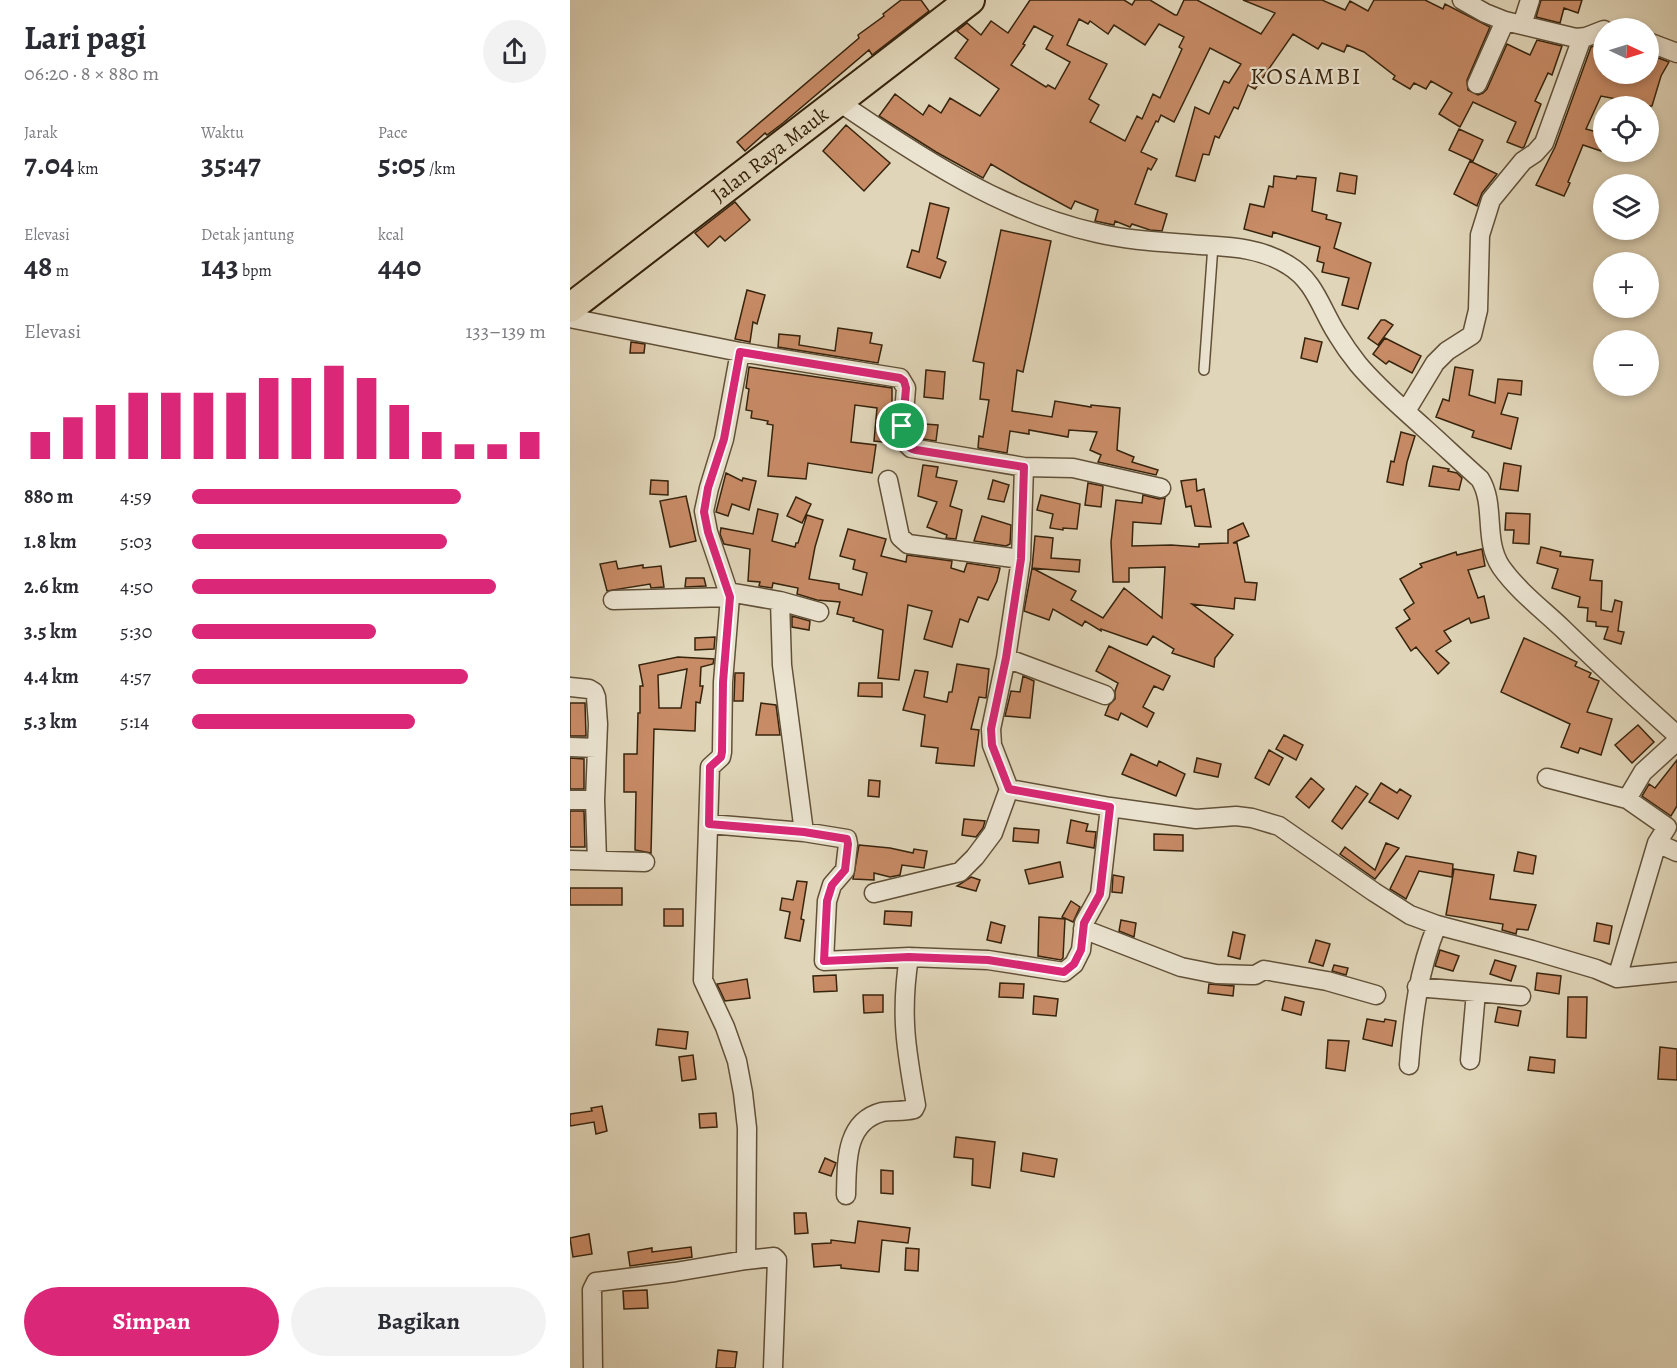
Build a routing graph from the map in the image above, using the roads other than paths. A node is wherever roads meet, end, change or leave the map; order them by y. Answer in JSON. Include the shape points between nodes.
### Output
{"nodes":[{"id":1,"x":970,"y":0,"type":"edge"},
{"id":2,"x":1462,"y":0,"type":"edge"},
{"id":3,"x":1530,"y":0,"type":"edge"},
{"id":4,"x":1514,"y":23,"type":"junction"},
{"id":5,"x":1593,"y":34,"type":"edge"},
{"id":6,"x":1582,"y":38,"type":"junction"},
{"id":7,"x":1659,"y":46,"type":"edge"},
{"id":8,"x":1677,"y":53,"type":"edge"},
{"id":9,"x":1477,"y":84,"type":"dead end"},
{"id":10,"x":839,"y":102,"type":"junction"},
{"id":11,"x":1213,"y":245,"type":"junction"},
{"id":12,"x":570,"y":308,"type":"edge"},
{"id":13,"x":570,"y":318,"type":"edge"},
{"id":14,"x":740,"y":352,"type":"junction"},
{"id":15,"x":1204,"y":370,"type":"dead end"},
{"id":16,"x":1406,"y":411,"type":"junction"},
{"id":17,"x":1024,"y":467,"type":"junction"},
{"id":18,"x":888,"y":480,"type":"dead end"},
{"id":19,"x":1161,"y":488,"type":"dead end"},
{"id":20,"x":1021,"y":559,"type":"junction"},
{"id":21,"x":729,"y":594,"type":"junction"},
{"id":22,"x":613,"y":600,"type":"dead end"},
{"id":23,"x":780,"y":601,"type":"junction"},
{"id":24,"x":819,"y":612,"type":"dead end"},
{"id":25,"x":1006,"y":658,"type":"junction"},
{"id":26,"x":570,"y":687,"type":"edge"},
{"id":27,"x":1106,"y":695,"type":"dead end"},
{"id":28,"x":1677,"y":735,"type":"edge"},
{"id":29,"x":1677,"y":741,"type":"edge"},
{"id":30,"x":570,"y":747,"type":"edge"},
{"id":31,"x":596,"y":748,"type":"junction"},
{"id":32,"x":1547,"y":778,"type":"dead end"},
{"id":33,"x":1009,"y":789,"type":"junction"},
{"id":34,"x":1627,"y":799,"type":"junction"},
{"id":35,"x":570,"y":800,"type":"edge"},
{"id":36,"x":595,"y":800,"type":"junction"},
{"id":37,"x":1110,"y":807,"type":"junction"},
{"id":38,"x":1672,"y":822,"type":"edge"},
{"id":39,"x":709,"y":824,"type":"junction"},
{"id":40,"x":804,"y":832,"type":"junction"},
{"id":41,"x":1657,"y":843,"type":"junction"},
{"id":42,"x":1677,"y":852,"type":"edge"},
{"id":43,"x":570,"y":860,"type":"edge"},
{"id":44,"x":597,"y":860,"type":"junction"},
{"id":45,"x":645,"y":862,"type":"dead end"},
{"id":46,"x":874,"y":893,"type":"dead end"},
{"id":47,"x":1437,"y":925,"type":"junction"},
{"id":48,"x":1083,"y":929,"type":"junction"},
{"id":49,"x":909,"y":957,"type":"junction"},
{"id":50,"x":1677,"y":972,"type":"edge"},
{"id":51,"x":1617,"y":978,"type":"junction"},
{"id":52,"x":1418,"y":987,"type":"junction"},
{"id":53,"x":1476,"y":992,"type":"junction"},
{"id":54,"x":1376,"y":995,"type":"dead end"},
{"id":55,"x":1521,"y":996,"type":"dead end"},
{"id":56,"x":1470,"y":1060,"type":"dead end"},
{"id":57,"x":1409,"y":1065,"type":"dead end"},
{"id":58,"x":846,"y":1195,"type":"dead end"},
{"id":59,"x":746,"y":1260,"type":"junction"},
{"id":60,"x":594,"y":1368,"type":"edge"},
{"id":61,"x":773,"y":1368,"type":"edge"}],
"edges":[{"from":1,"to":10,"type":"main road","name":"Jalan Raya Mauk"},
{"from":2,"to":4,"type":"street"},
{"from":3,"to":4,"type":"street"},
{"from":4,"to":6,"type":"street"},
{"from":4,"to":9,"type":"street"},
{"from":5,"to":6,"type":"street"},
{"from":6,"to":16,"type":"street","via":[[1544,143],[1523,161],[1491,200],[1480,235],[1478,310],[1472,335],[1435,363]]},
{"from":7,"to":8,"type":"street"},
{"from":10,"to":11,"type":"street","via":[[966,183],[1023,209],[1125,239]]},
{"from":10,"to":12,"type":"main road","name":"Jalan Raya Mauk"},
{"from":11,"to":15,"type":"lane"},
{"from":11,"to":16,"type":"street","via":[[1260,251],[1303,276],[1359,365]]},
{"from":13,"to":14,"type":"street"},
{"from":14,"to":17,"type":"street","via":[[900,378],[906,388],[902,439],[908,447]]},
{"from":14,"to":21,"type":"street","via":[[724,439],[704,512]]},
{"from":16,"to":28,"type":"street","via":[[1483,484],[1493,551],[1527,598]]},
{"from":17,"to":19,"type":"street","via":[[1073,468]]},
{"from":17,"to":20,"type":"street"},
{"from":18,"to":20,"type":"street","via":[[900,537],[908,544]]},
{"from":20,"to":25,"type":"street"},
{"from":21,"to":22,"type":"street"},
{"from":21,"to":23,"type":"street"},
{"from":21,"to":39,"type":"street","via":[[722,752],[710,767]]},
{"from":23,"to":24,"type":"street"},
{"from":23,"to":40,"type":"street","via":[[782,665]]},
{"from":25,"to":27,"type":"street"},
{"from":25,"to":33,"type":"street","via":[[991,729],[992,745]]},
{"from":26,"to":31,"type":"street","via":[[589,689],[595,695]]},
{"from":29,"to":34,"type":"street","via":[[1643,772]]},
{"from":30,"to":31,"type":"street"},
{"from":31,"to":36,"type":"street"},
{"from":32,"to":34,"type":"street"},
{"from":33,"to":37,"type":"street"},
{"from":33,"to":46,"type":"street","via":[[993,833],[960,872]]},
{"from":34,"to":38,"type":"street"},
{"from":35,"to":36,"type":"street"},
{"from":36,"to":44,"type":"street"},
{"from":37,"to":47,"type":"street","via":[[1196,819],[1236,816],[1279,826],[1399,909]]},
{"from":37,"to":48,"type":"street","via":[[1100,894]]},
{"from":38,"to":41,"type":"street"},
{"from":39,"to":40,"type":"street"},
{"from":39,"to":59,"type":"street","via":[[703,980],[725,1026],[743,1093],[747,1128]]},
{"from":40,"to":49,"type":"street","via":[[848,841],[845,870],[832,885],[827,901],[824,961]]},
{"from":41,"to":42,"type":"street"},
{"from":41,"to":51,"type":"street"},
{"from":43,"to":44,"type":"street"},
{"from":44,"to":45,"type":"street"},
{"from":47,"to":51,"type":"street"},
{"from":47,"to":52,"type":"street"},
{"from":48,"to":49,"type":"street","via":[[1081,950],[1074,964],[1064,972],[988,960]]},
{"from":48,"to":54,"type":"street","via":[[1189,969],[1251,975],[1264,970],[1328,981]]},
{"from":49,"to":58,"type":"street","via":[[904,1031],[916,1105],[914,1109],[876,1114],[862,1124],[848,1145]]},
{"from":50,"to":51,"type":"street"},
{"from":52,"to":53,"type":"street"},
{"from":52,"to":57,"type":"street"},
{"from":53,"to":55,"type":"street"},
{"from":53,"to":56,"type":"street"},
{"from":59,"to":60,"type":"street","via":[[596,1282],[592,1290]]},
{"from":59,"to":61,"type":"street","via":[[777,1260]]}]}
